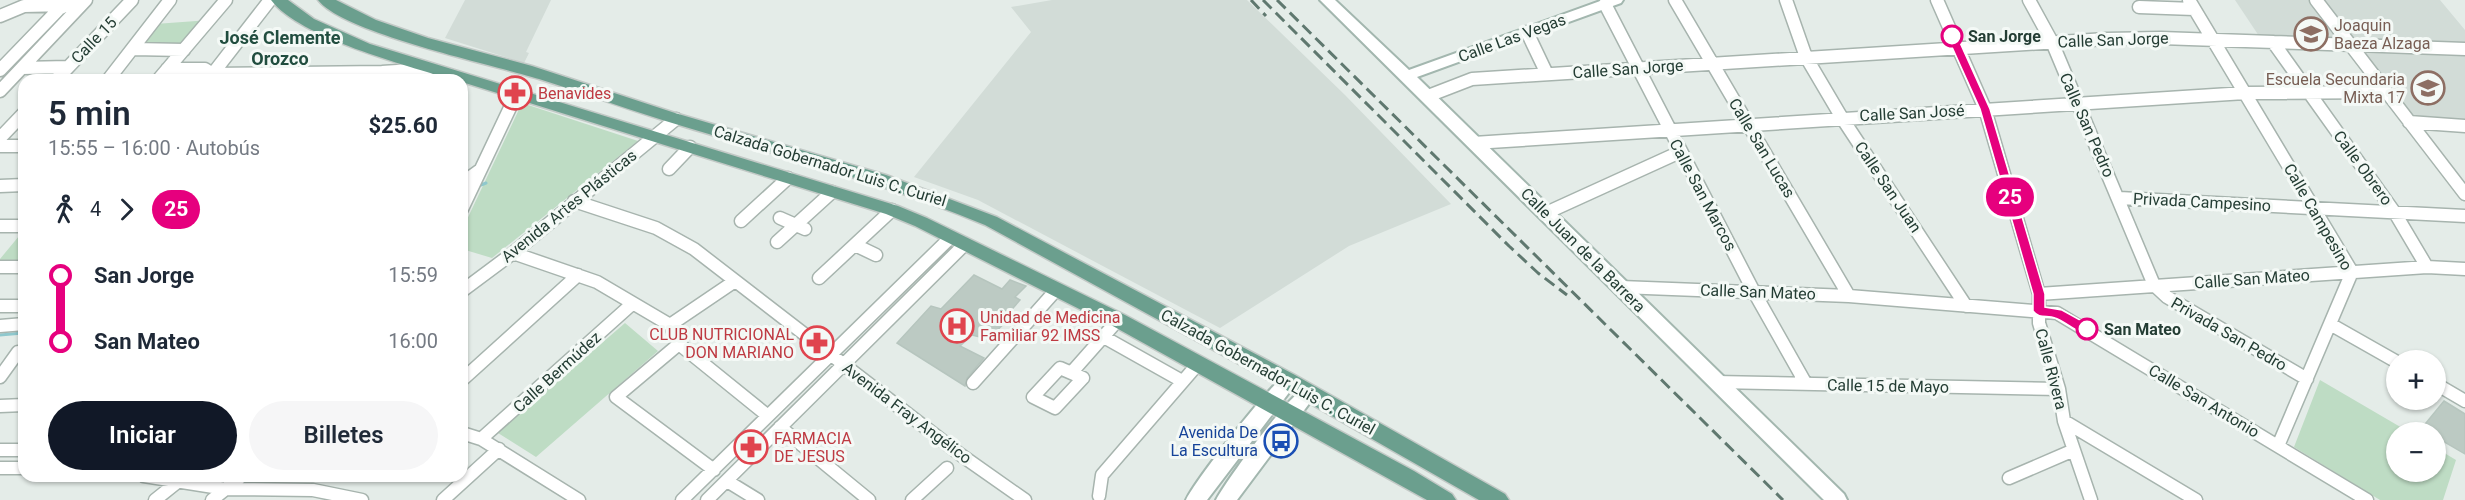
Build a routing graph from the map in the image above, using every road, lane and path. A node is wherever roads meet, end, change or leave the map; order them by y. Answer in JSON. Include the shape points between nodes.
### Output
{"nodes":[{"id":1,"x":86,"y":0,"type":"edge"},
{"id":2,"x":132,"y":0,"type":"edge"},
{"id":3,"x":170,"y":0,"type":"edge"},
{"id":4,"x":226,"y":0,"type":"edge"},
{"id":5,"x":270,"y":0,"type":"edge"},
{"id":6,"x":278,"y":0,"type":"edge"},
{"id":7,"x":325,"y":0,"type":"edge"},
{"id":8,"x":1327,"y":0,"type":"edge"},
{"id":9,"x":1675,"y":0,"type":"edge"},
{"id":10,"x":1786,"y":0,"type":"edge"},
{"id":11,"x":1937,"y":0,"type":"edge"},
{"id":12,"x":2028,"y":0,"type":"edge"},
{"id":13,"x":2316,"y":0,"type":"edge"},
{"id":14,"x":72,"y":2,"type":"edge"},
{"id":15,"x":1610,"y":2,"type":"edge"},
{"id":16,"x":2191,"y":5,"type":"edge"},
{"id":17,"x":2139,"y":7,"type":"dead end"},
{"id":18,"x":2158,"y":8,"type":"junction"},
{"id":19,"x":0,"y":16,"type":"edge"},
{"id":20,"x":2164,"y":18,"type":"dead end"},
{"id":21,"x":1527,"y":32,"type":"junction"},
{"id":22,"x":2213,"y":40,"type":"junction"},
{"id":23,"x":2052,"y":42,"type":"junction"},
{"id":24,"x":2272,"y":42,"type":"junction"},
{"id":25,"x":2350,"y":45,"type":"junction"},
{"id":26,"x":1957,"y":48,"type":"junction"},
{"id":27,"x":132,"y":49,"type":"junction"},
{"id":28,"x":184,"y":50,"type":"junction"},
{"id":29,"x":2465,"y":50,"type":"edge"},
{"id":30,"x":395,"y":56,"type":"junction"},
{"id":31,"x":1806,"y":57,"type":"junction"},
{"id":32,"x":1711,"y":63,"type":"junction"},
{"id":33,"x":68,"y":67,"type":"junction"},
{"id":34,"x":22,"y":68,"type":"junction"},
{"id":35,"x":1637,"y":68,"type":"junction"},
{"id":36,"x":167,"y":69,"type":"junction"},
{"id":37,"x":0,"y":70,"type":"edge"},
{"id":38,"x":426,"y":72,"type":"edge"},
{"id":39,"x":62,"y":74,"type":"edge"},
{"id":40,"x":113,"y":74,"type":"edge"},
{"id":41,"x":163,"y":74,"type":"edge"},
{"id":42,"x":208,"y":74,"type":"edge"},
{"id":43,"x":212,"y":74,"type":"edge"},
{"id":44,"x":379,"y":74,"type":"edge"},
{"id":45,"x":1547,"y":74,"type":"junction"},
{"id":46,"x":1407,"y":75,"type":"junction"},
{"id":47,"x":468,"y":81,"type":"edge"},
{"id":48,"x":0,"y":91,"type":"edge"},
{"id":49,"x":2386,"y":92,"type":"junction"},
{"id":50,"x":517,"y":93,"type":"junction"},
{"id":51,"x":2245,"y":93,"type":"junction"},
{"id":52,"x":2309,"y":93,"type":"junction"},
{"id":53,"x":1428,"y":96,"type":"junction"},
{"id":54,"x":2076,"y":103,"type":"junction"},
{"id":55,"x":1985,"y":109,"type":"junction"},
{"id":56,"x":1842,"y":118,"type":"junction"},
{"id":57,"x":18,"y":119,"type":"edge"},
{"id":58,"x":676,"y":119,"type":"junction"},
{"id":59,"x":2409,"y":122,"type":"junction"},
{"id":60,"x":1747,"y":124,"type":"junction"},
{"id":61,"x":2465,"y":126,"type":"edge"},
{"id":62,"x":1668,"y":129,"type":"junction"},
{"id":63,"x":655,"y":136,"type":"junction"},
{"id":64,"x":0,"y":138,"type":"edge"},
{"id":65,"x":1474,"y":143,"type":"junction"},
{"id":66,"x":0,"y":146,"type":"edge"},
{"id":67,"x":18,"y":146,"type":"edge"},
{"id":68,"x":690,"y":147,"type":"junction"},
{"id":69,"x":1680,"y":152,"type":"junction"},
{"id":70,"x":669,"y":169,"type":"dead end"},
{"id":71,"x":481,"y":170,"type":"junction"},
{"id":72,"x":788,"y":178,"type":"junction"},
{"id":73,"x":468,"y":179,"type":"edge"},
{"id":74,"x":18,"y":186,"type":"edge"},
{"id":75,"x":2,"y":188,"type":"edge"},
{"id":76,"x":832,"y":192,"type":"junction"},
{"id":77,"x":2465,"y":194,"type":"edge"},
{"id":78,"x":468,"y":197,"type":"edge"},
{"id":79,"x":2119,"y":198,"type":"junction"},
{"id":80,"x":574,"y":201,"type":"junction"},
{"id":81,"x":2314,"y":208,"type":"junction"},
{"id":82,"x":892,"y":210,"type":"junction"},
{"id":83,"x":1546,"y":213,"type":"junction"},
{"id":84,"x":2395,"y":213,"type":"junction"},
{"id":85,"x":2465,"y":216,"type":"edge"},
{"id":86,"x":780,"y":218,"type":"dead end"},
{"id":87,"x":741,"y":221,"type":"dead end"},
{"id":88,"x":0,"y":226,"type":"edge"},
{"id":89,"x":18,"y":226,"type":"edge"},
{"id":90,"x":800,"y":227,"type":"junction"},
{"id":91,"x":958,"y":240,"type":"junction"},
{"id":92,"x":777,"y":242,"type":"dead end"},
{"id":93,"x":855,"y":245,"type":"junction"},
{"id":94,"x":513,"y":253,"type":"junction"},
{"id":95,"x":876,"y":255,"type":"dead end"},
{"id":96,"x":0,"y":267,"type":"edge"},
{"id":97,"x":18,"y":267,"type":"edge"},
{"id":98,"x":2427,"y":267,"type":"junction"},
{"id":99,"x":2465,"y":269,"type":"edge"},
{"id":100,"x":2352,"y":272,"type":"junction"},
{"id":101,"x":578,"y":275,"type":"junction"},
{"id":102,"x":819,"y":278,"type":"dead end"},
{"id":103,"x":735,"y":281,"type":"junction"},
{"id":104,"x":468,"y":284,"type":"edge"},
{"id":105,"x":2154,"y":285,"type":"junction"},
{"id":106,"x":1621,"y":287,"type":"junction"},
{"id":107,"x":1057,"y":289,"type":"junction"},
{"id":108,"x":1754,"y":292,"type":"junction"},
{"id":109,"x":2039,"y":294,"type":"junction"},
{"id":110,"x":1849,"y":296,"type":"junction"},
{"id":111,"x":632,"y":304,"type":"junction"},
{"id":112,"x":0,"y":306,"type":"edge"},
{"id":113,"x":18,"y":306,"type":"edge"},
{"id":114,"x":1966,"y":306,"type":"junction"},
{"id":115,"x":2039,"y":311,"type":"junction"},
{"id":116,"x":1118,"y":320,"type":"junction"},
{"id":117,"x":18,"y":324,"type":"edge"},
{"id":118,"x":2330,"y":324,"type":"junction"},
{"id":119,"x":0,"y":326,"type":"edge"},
{"id":120,"x":670,"y":326,"type":"junction"},
{"id":121,"x":1102,"y":336,"type":"junction"},
{"id":122,"x":679,"y":344,"type":"junction"},
{"id":123,"x":829,"y":354,"type":"junction"},
{"id":124,"x":18,"y":356,"type":"edge"},
{"id":125,"x":2386,"y":356,"type":"edge"},
{"id":126,"x":843,"y":364,"type":"junction"},
{"id":127,"x":1197,"y":364,"type":"junction"},
{"id":128,"x":1072,"y":372,"type":"junction"},
{"id":129,"x":468,"y":375,"type":"edge"},
{"id":130,"x":0,"y":377,"type":"edge"},
{"id":131,"x":2307,"y":379,"type":"junction"},
{"id":132,"x":1182,"y":381,"type":"junction"},
{"id":133,"x":1288,"y":381,"type":"junction"},
{"id":134,"x":1716,"y":382,"type":"junction"},
{"id":135,"x":973,"y":383,"type":"dead end"},
{"id":136,"x":1806,"y":384,"type":"junction"},
{"id":137,"x":2060,"y":389,"type":"junction"},
{"id":138,"x":2446,"y":390,"type":"edge"},
{"id":139,"x":1308,"y":393,"type":"junction"},
{"id":140,"x":2465,"y":401,"type":"edge"},
{"id":141,"x":1269,"y":403,"type":"junction"},
{"id":142,"x":18,"y":405,"type":"edge"},
{"id":143,"x":0,"y":406,"type":"edge"},
{"id":144,"x":1289,"y":414,"type":"junction"},
{"id":145,"x":768,"y":416,"type":"junction"},
{"id":146,"x":2064,"y":421,"type":"junction"},
{"id":147,"x":780,"y":427,"type":"junction"},
{"id":148,"x":468,"y":435,"type":"edge"},
{"id":149,"x":481,"y":439,"type":"junction"},
{"id":150,"x":2278,"y":446,"type":"junction"},
{"id":151,"x":499,"y":449,"type":"junction"},
{"id":152,"x":0,"y":450,"type":"edge"},
{"id":153,"x":18,"y":450,"type":"edge"},
{"id":154,"x":2074,"y":450,"type":"junction"},
{"id":155,"x":0,"y":468,"type":"edge"},
{"id":156,"x":18,"y":468,"type":"edge"},
{"id":157,"x":947,"y":468,"type":"dead end"},
{"id":158,"x":714,"y":470,"type":"junction"},
{"id":159,"x":468,"y":477,"type":"edge"},
{"id":160,"x":2009,"y":478,"type":"dead end"},
{"id":161,"x":727,"y":481,"type":"junction"},
{"id":162,"x":177,"y":482,"type":"edge"},
{"id":163,"x":194,"y":482,"type":"edge"},
{"id":164,"x":235,"y":482,"type":"edge"},
{"id":165,"x":463,"y":482,"type":"edge"},
{"id":166,"x":226,"y":489,"type":"junction"},
{"id":167,"x":1099,"y":496,"type":"dead end"},
{"id":168,"x":155,"y":500,"type":"edge"},
{"id":169,"x":212,"y":500,"type":"edge"},
{"id":170,"x":362,"y":500,"type":"edge"},
{"id":171,"x":443,"y":500,"type":"edge"},
{"id":172,"x":579,"y":500,"type":"edge"},
{"id":173,"x":682,"y":500,"type":"edge"},
{"id":174,"x":707,"y":500,"type":"edge"},
{"id":175,"x":758,"y":500,"type":"edge"},
{"id":176,"x":869,"y":500,"type":"edge"},
{"id":177,"x":912,"y":500,"type":"edge"},
{"id":178,"x":1025,"y":500,"type":"edge"},
{"id":179,"x":1196,"y":500,"type":"edge"},
{"id":180,"x":1226,"y":500,"type":"edge"},
{"id":181,"x":1445,"y":500,"type":"edge"},
{"id":182,"x":1498,"y":500,"type":"edge"},
{"id":183,"x":1838,"y":500,"type":"edge"},
{"id":184,"x":2091,"y":500,"type":"edge"},
{"id":185,"x":2196,"y":500,"type":"edge"},
{"id":186,"x":2367,"y":500,"type":"edge"}],
"edges":[{"from":1,"to":34,"type":"street"},
{"from":2,"to":33,"type":"street","name":"Calle 15"},
{"from":3,"to":27,"type":"street"},
{"from":4,"to":28,"type":"street"},
{"from":5,"to":43,"type":"street"},
{"from":6,"to":30,"type":"main road","name":"Calzada Gobernador Luis C. Curiel","via":[[336,36]]},
{"from":7,"to":58,"type":"main road","name":"Calzada Gobernador Luis C. Curiel","via":[[390,31]]},
{"from":8,"to":46,"type":"main road","name":"Calle Juan de la Barrera"},
{"from":9,"to":32,"type":"street","name":"Calle San Lucas"},
{"from":10,"to":31,"type":"street","name":"Calle San Juan"},
{"from":11,"to":26,"type":"street","name":"Calle Rivera"},
{"from":12,"to":23,"type":"street","name":"Calle San Pedro"},
{"from":13,"to":25,"type":"street"},
{"from":14,"to":19,"type":"street","via":[[24,6]]},
{"from":14,"to":37,"type":"street","via":[[59,9]]},
{"from":15,"to":21,"type":"main road","name":"Calle Las Vegas"},
{"from":15,"to":35,"type":"street","name":"Calle San Marcos"},
{"from":16,"to":18,"type":"street"},
{"from":16,"to":22,"type":"street","name":"Calle Campesino"},
{"from":17,"to":18,"type":"street"},
{"from":18,"to":20,"type":"street"},
{"from":21,"to":45,"type":"street"},
{"from":21,"to":46,"type":"main road","name":"Calle Las Vegas"},
{"from":22,"to":23,"type":"street","name":"Calle San Jorge"},
{"from":22,"to":24,"type":"street","name":"Calle San Jorge"},
{"from":22,"to":51,"type":"street","name":"Calle Campesino"},
{"from":23,"to":26,"type":"street","name":"Calle San Jorge"},
{"from":23,"to":54,"type":"street","name":"Calle San Pedro"},
{"from":24,"to":25,"type":"street","name":"Calle San Jorge"},
{"from":24,"to":52,"type":"street","name":"Calle Obrero"},
{"from":25,"to":29,"type":"street","name":"Calle San Jorge"},
{"from":25,"to":49,"type":"street"},
{"from":26,"to":31,"type":"street","name":"Calle San Jorge"},
{"from":26,"to":55,"type":"street","name":"Calle Rivera"},
{"from":27,"to":28,"type":"street"},
{"from":27,"to":40,"type":"street"},
{"from":28,"to":36,"type":"street"},
{"from":30,"to":38,"type":"main road","name":"Calzada Gobernador Luis C. Curiel"},
{"from":30,"to":44,"type":"street","via":[[386,60]]},
{"from":31,"to":32,"type":"street","name":"Calle San Jorge"},
{"from":31,"to":56,"type":"street","name":"Calle San Juan"},
{"from":32,"to":35,"type":"street","name":"Calle San Jorge"},
{"from":32,"to":60,"type":"street","name":"Calle San Lucas"},
{"from":33,"to":34,"type":"street"},
{"from":33,"to":39,"type":"street","name":"Calle 15"},
{"from":34,"to":48,"type":"street"},
{"from":35,"to":45,"type":"street","name":"Calle San Jorge"},
{"from":35,"to":62,"type":"street","name":"Calle San Marcos"},
{"from":36,"to":41,"type":"street"},
{"from":36,"to":42,"type":"street","via":[[205,69]]},
{"from":38,"to":44,"type":"street"},
{"from":45,"to":53,"type":"street","name":"Calle San Jorge","via":[[1472,79]]},
{"from":46,"to":53,"type":"main road","name":"Calle Juan de la Barrera"},
{"from":47,"to":50,"type":"main road","name":"Calzada Gobernador Luis C. Curiel"},
{"from":49,"to":52,"type":"street","name":"Calle San José"},
{"from":49,"to":59,"type":"street"},
{"from":50,"to":63,"type":"main road","name":"Calzada Gobernador Luis C. Curiel"},
{"from":50,"to":71,"type":"street"},
{"from":51,"to":52,"type":"street","name":"Calle San José"},
{"from":51,"to":54,"type":"street","name":"Calle San José"},
{"from":51,"to":81,"type":"street","name":"Calle Campesino"},
{"from":52,"to":84,"type":"street","name":"Calle Obrero"},
{"from":53,"to":65,"type":"main road","name":"Calle Juan de la Barrera"},
{"from":54,"to":55,"type":"street","name":"Calle San José"},
{"from":54,"to":79,"type":"street","name":"Calle San Pedro"},
{"from":55,"to":56,"type":"street","name":"Calle San José"},
{"from":55,"to":109,"type":"street","name":"Calle Rivera"},
{"from":56,"to":60,"type":"street","name":"Calle San José"},
{"from":56,"to":114,"type":"street","name":"Calle San Juan"},
{"from":57,"to":64,"type":"street"},
{"from":58,"to":63,"type":"street","name":"Avenida Artes Plásticas"},
{"from":58,"to":133,"type":"main road","name":"Calzada Gobernador Luis C. Curiel","via":[[896,183],[953,204]]},
{"from":59,"to":61,"type":"street"},
{"from":59,"to":77,"type":"street"},
{"from":60,"to":62,"type":"street","name":"Calle San José"},
{"from":60,"to":110,"type":"street","name":"Calle San Lucas"},
{"from":62,"to":65,"type":"street","name":"Calle San José"},
{"from":62,"to":69,"type":"street","name":"Calle San Marcos"},
{"from":63,"to":68,"type":"main road","name":"Calzada Gobernador Luis C. Curiel"},
{"from":63,"to":80,"type":"street","name":"Avenida Artes Plásticas"},
{"from":65,"to":83,"type":"main road","name":"Calle Juan de la Barrera"},
{"from":66,"to":67,"type":"street"},
{"from":68,"to":70,"type":"street"},
{"from":68,"to":72,"type":"main road","name":"Calzada Gobernador Luis C. Curiel"},
{"from":69,"to":83,"type":"street"},
{"from":69,"to":108,"type":"street","name":"Calle San Marcos"},
{"from":71,"to":73,"type":"street"},
{"from":71,"to":78,"type":"street"},
{"from":72,"to":76,"type":"main road","name":"Calzada Gobernador Luis C. Curiel"},
{"from":72,"to":87,"type":"street"},
{"from":74,"to":75,"type":"street"},
{"from":76,"to":82,"type":"main road","name":"Calzada Gobernador Luis C. Curiel"},
{"from":76,"to":90,"type":"street"},
{"from":79,"to":81,"type":"street","name":"Privada Campesino"},
{"from":79,"to":105,"type":"street","name":"Calle San Pedro"},
{"from":80,"to":94,"type":"street","name":"Avenida Artes Plásticas"},
{"from":80,"to":103,"type":"street","name":"Avenida Fray Angélico","via":[[656,228],[694,249]]},
{"from":81,"to":84,"type":"street","name":"Privada Campesino"},
{"from":81,"to":100,"type":"street","name":"Calle Campesino"},
{"from":82,"to":91,"type":"main road","name":"Calzada Gobernador Luis C. Curiel"},
{"from":82,"to":93,"type":"street"},
{"from":83,"to":106,"type":"main road","name":"Calle Juan de la Barrera"},
{"from":84,"to":85,"type":"street","name":"Privada Campesino"},
{"from":84,"to":98,"type":"street","name":"Calle Obrero"},
{"from":86,"to":90,"type":"street"},
{"from":88,"to":89,"type":"street"},
{"from":90,"to":92,"type":"street"},
{"from":91,"to":107,"type":"main road","name":"Calzada Gobernador Luis C. Curiel"},
{"from":91,"to":123,"type":"street"},
{"from":91,"to":126,"type":"street"},
{"from":93,"to":95,"type":"street"},
{"from":93,"to":102,"type":"street"},
{"from":94,"to":101,"type":"street"},
{"from":94,"to":104,"type":"street","name":"Avenida Artes Plásticas"},
{"from":96,"to":97,"type":"street"},
{"from":98,"to":99,"type":"street","name":"Calle San Mateo"},
{"from":98,"to":100,"type":"street","name":"Calle San Mateo"},
{"from":100,"to":105,"type":"street","name":"Calle San Mateo"},
{"from":100,"to":118,"type":"street","name":"Calle Campesino"},
{"from":101,"to":111,"type":"street"},
{"from":101,"to":129,"type":"street"},
{"from":103,"to":120,"type":"street"},
{"from":103,"to":123,"type":"street","name":"Avenida Fray Angélico"},
{"from":105,"to":109,"type":"street","name":"Calle San Mateo"},
{"from":105,"to":131,"type":"street","name":"Privada San Pedro","via":[[2167,297]]},
{"from":106,"to":108,"type":"street","name":"Calle San Mateo"},
{"from":106,"to":134,"type":"main road","name":"Calle Juan de la Barrera"},
{"from":107,"to":116,"type":"main road","name":"Calzada Gobernador Luis C. Curiel"},
{"from":107,"to":135,"type":"street"},
{"from":108,"to":110,"type":"street","name":"Calle San Mateo"},
{"from":108,"to":136,"type":"street","name":"Calle San Marcos"},
{"from":109,"to":115,"type":"street","name":"Calle Rivera"},
{"from":110,"to":114,"type":"street","name":"Calle San Mateo"},
{"from":111,"to":120,"type":"street"},
{"from":111,"to":149,"type":"street","name":"Calle Bermúdez"},
{"from":112,"to":113,"type":"street"},
{"from":114,"to":115,"type":"street","name":"Calle San Mateo"},
{"from":115,"to":137,"type":"street","name":"Calle Rivera","via":[[2039,323]]},
{"from":115,"to":150,"type":"street","name":"Calle San Antonio","via":[[2057,313],[2073,321]]},
{"from":116,"to":121,"type":"street"},
{"from":116,"to":127,"type":"main road","name":"Calzada Gobernador Luis C. Curiel"},
{"from":117,"to":119,"type":"street"},
{"from":118,"to":125,"type":"street"},
{"from":118,"to":131,"type":"street","name":"Calle Campesino"},
{"from":120,"to":122,"type":"street"},
{"from":121,"to":128,"type":"street"},
{"from":121,"to":132,"type":"street"},
{"from":122,"to":145,"type":"street"},
{"from":122,"to":158,"type":"street","via":[[616,397]]},
{"from":123,"to":126,"type":"street","name":"Avenida Fray Angélico"},
{"from":123,"to":145,"type":"street"},
{"from":124,"to":130,"type":"street"},
{"from":126,"to":147,"type":"street"},
{"from":126,"to":178,"type":"street","name":"Avenida Fray Angélico"},
{"from":127,"to":132,"type":"street"},
{"from":127,"to":141,"type":"main road","name":"Calzada Gobernador Luis C. Curiel"},
{"from":128,"to":128,"type":"street","via":[[1083,378],[1055,408],[1033,397],[1060,368]]},
{"from":131,"to":150,"type":"street","name":"Calle Campesino"},
{"from":132,"to":167,"type":"street","via":[[1102,475]]},
{"from":133,"to":139,"type":"main road","name":"Calzada Gobernador Luis C. Curiel"},
{"from":133,"to":141,"type":"main road"},
{"from":134,"to":136,"type":"street","name":"Calle 15 de Mayo"},
{"from":134,"to":183,"type":"main road","name":"Calle Juan de la Barrera"},
{"from":136,"to":137,"type":"street","name":"Calle 15 de Mayo"},
{"from":137,"to":146,"type":"street","name":"Calle Rivera"},
{"from":138,"to":140,"type":"street"},
{"from":139,"to":144,"type":"main road"},
{"from":139,"to":182,"type":"main road","name":"Calzada Gobernador Luis C. Curiel"},
{"from":141,"to":144,"type":"main road","name":"Calzada Gobernador Luis C. Curiel"},
{"from":141,"to":179,"type":"main road"},
{"from":142,"to":143,"type":"street"},
{"from":144,"to":180,"type":"main road"},
{"from":144,"to":181,"type":"main road","name":"Calzada Gobernador Luis C. Curiel"},
{"from":145,"to":158,"type":"street"},
{"from":146,"to":154,"type":"street","name":"Calle Rivera"},
{"from":146,"to":185,"type":"street"},
{"from":147,"to":161,"type":"street"},
{"from":147,"to":176,"type":"street"},
{"from":148,"to":149,"type":"street"},
{"from":149,"to":151,"type":"street"},
{"from":150,"to":186,"type":"street","name":"Calle San Antonio"},
{"from":151,"to":159,"type":"street"},
{"from":151,"to":172,"type":"street"},
{"from":152,"to":153,"type":"street"},
{"from":154,"to":160,"type":"street"},
{"from":154,"to":184,"type":"street","name":"Calle Rivera"},
{"from":155,"to":156,"type":"street"},
{"from":157,"to":177,"type":"street"},
{"from":158,"to":173,"type":"street"},
{"from":161,"to":174,"type":"street"},
{"from":161,"to":175,"type":"street"},
{"from":162,"to":168,"type":"street"},
{"from":163,"to":166,"type":"street"},
{"from":164,"to":166,"type":"street"},
{"from":165,"to":171,"type":"street"},
{"from":166,"to":169,"type":"street"},
{"from":166,"to":170,"type":"street","via":[[313,490]]}]}
